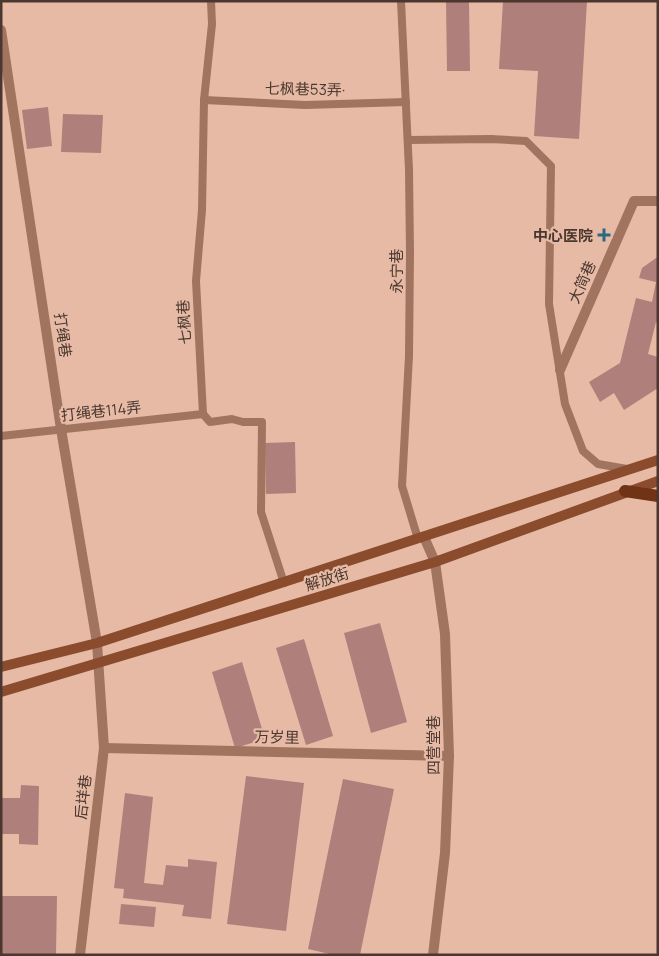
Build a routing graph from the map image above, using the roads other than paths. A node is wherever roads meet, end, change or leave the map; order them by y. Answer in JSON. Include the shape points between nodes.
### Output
{"nodes":[{"id":1,"x":211,"y":1,"type":"edge"},
{"id":2,"x":401,"y":1,"type":"edge"},
{"id":3,"x":1,"y":30,"type":"edge"},
{"id":4,"x":204,"y":100,"type":"junction"},
{"id":5,"x":406,"y":102,"type":"junction"},
{"id":6,"x":408,"y":140,"type":"junction"},
{"id":7,"x":658,"y":201,"type":"edge"},
{"id":8,"x":560,"y":370,"type":"junction"},
{"id":9,"x":204,"y":414,"type":"junction"},
{"id":10,"x":61,"y":429,"type":"junction"},
{"id":11,"x":1,"y":436,"type":"edge"},
{"id":12,"x":658,"y":460,"type":"edge"},
{"id":13,"x":632,"y":470,"type":"junction"},
{"id":14,"x":658,"y":481,"type":"edge"},
{"id":15,"x":625,"y":491,"type":"junction"},
{"id":16,"x":658,"y":496,"type":"edge"},
{"id":17,"x":421,"y":538,"type":"junction"},
{"id":18,"x":435,"y":562,"type":"junction"},
{"id":19,"x":284,"y":583,"type":"junction"},
{"id":20,"x":98,"y":643,"type":"junction"},
{"id":21,"x":98,"y":664,"type":"junction"},
{"id":22,"x":1,"y":667,"type":"edge"},
{"id":23,"x":1,"y":692,"type":"edge"},
{"id":24,"x":104,"y":748,"type":"junction"},
{"id":25,"x":449,"y":756,"type":"junction"},
{"id":26,"x":80,"y":955,"type":"edge"},
{"id":27,"x":433,"y":955,"type":"edge"}],
"edges":[{"from":1,"to":4,"type":"lane","name":"七枫巷","via":[[212,24]]},
{"from":2,"to":5,"type":"lane","name":"永宁巷"},
{"from":3,"to":10,"type":"street","name":"打绳巷"},
{"from":4,"to":5,"type":"lane","name":"七枫巷53弄·","via":[[306,105]]},
{"from":4,"to":9,"type":"lane","name":"七枫巷","via":[[202,210],[196,281]]},
{"from":5,"to":6,"type":"lane","name":"永宁巷"},
{"from":6,"to":8,"type":"lane","via":[[491,138],[526,141],[551,166],[549,304]]},
{"from":6,"to":17,"type":"lane","name":"永宁巷","via":[[410,310],[402,486]]},
{"from":7,"to":8,"type":"street","name":"大简巷","via":[[634,201]]},
{"from":8,"to":13,"type":"lane","via":[[565,404],[583,450],[598,464]]},
{"from":9,"to":10,"type":"lane","name":"打绳巷114弄"},
{"from":9,"to":19,"type":"lane","via":[[210,422],[232,419],[262,422],[261,512]]},
{"from":10,"to":11,"type":"lane","name":"打绳巷114弄"},
{"from":10,"to":20,"type":"street","name":"打绳巷"},
{"from":12,"to":13,"type":"main road","name":"解放街"},
{"from":13,"to":17,"type":"main road","name":"解放街"},
{"from":14,"to":15,"type":"main road","name":"解放街"},
{"from":15,"to":16,"type":"main road"},
{"from":15,"to":18,"type":"main road","name":"解放街"},
{"from":17,"to":18,"type":"street","name":"四营堂巷"},
{"from":17,"to":19,"type":"main road","name":"解放街"},
{"from":18,"to":21,"type":"main road","name":"解放街"},
{"from":18,"to":25,"type":"street","name":"四营堂巷","via":[[445,634]]},
{"from":19,"to":20,"type":"main road","name":"解放街"},
{"from":20,"to":21,"type":"street","name":"后垟巷"},
{"from":20,"to":22,"type":"main road","name":"解放街"},
{"from":21,"to":23,"type":"main road","name":"解放街"},
{"from":21,"to":24,"type":"street","name":"后垟巷"},
{"from":24,"to":25,"type":"street","name":"万岁里"},
{"from":24,"to":26,"type":"street","name":"后垟巷"},
{"from":25,"to":27,"type":"street","name":"四营堂巷","via":[[445,853]]}]}
